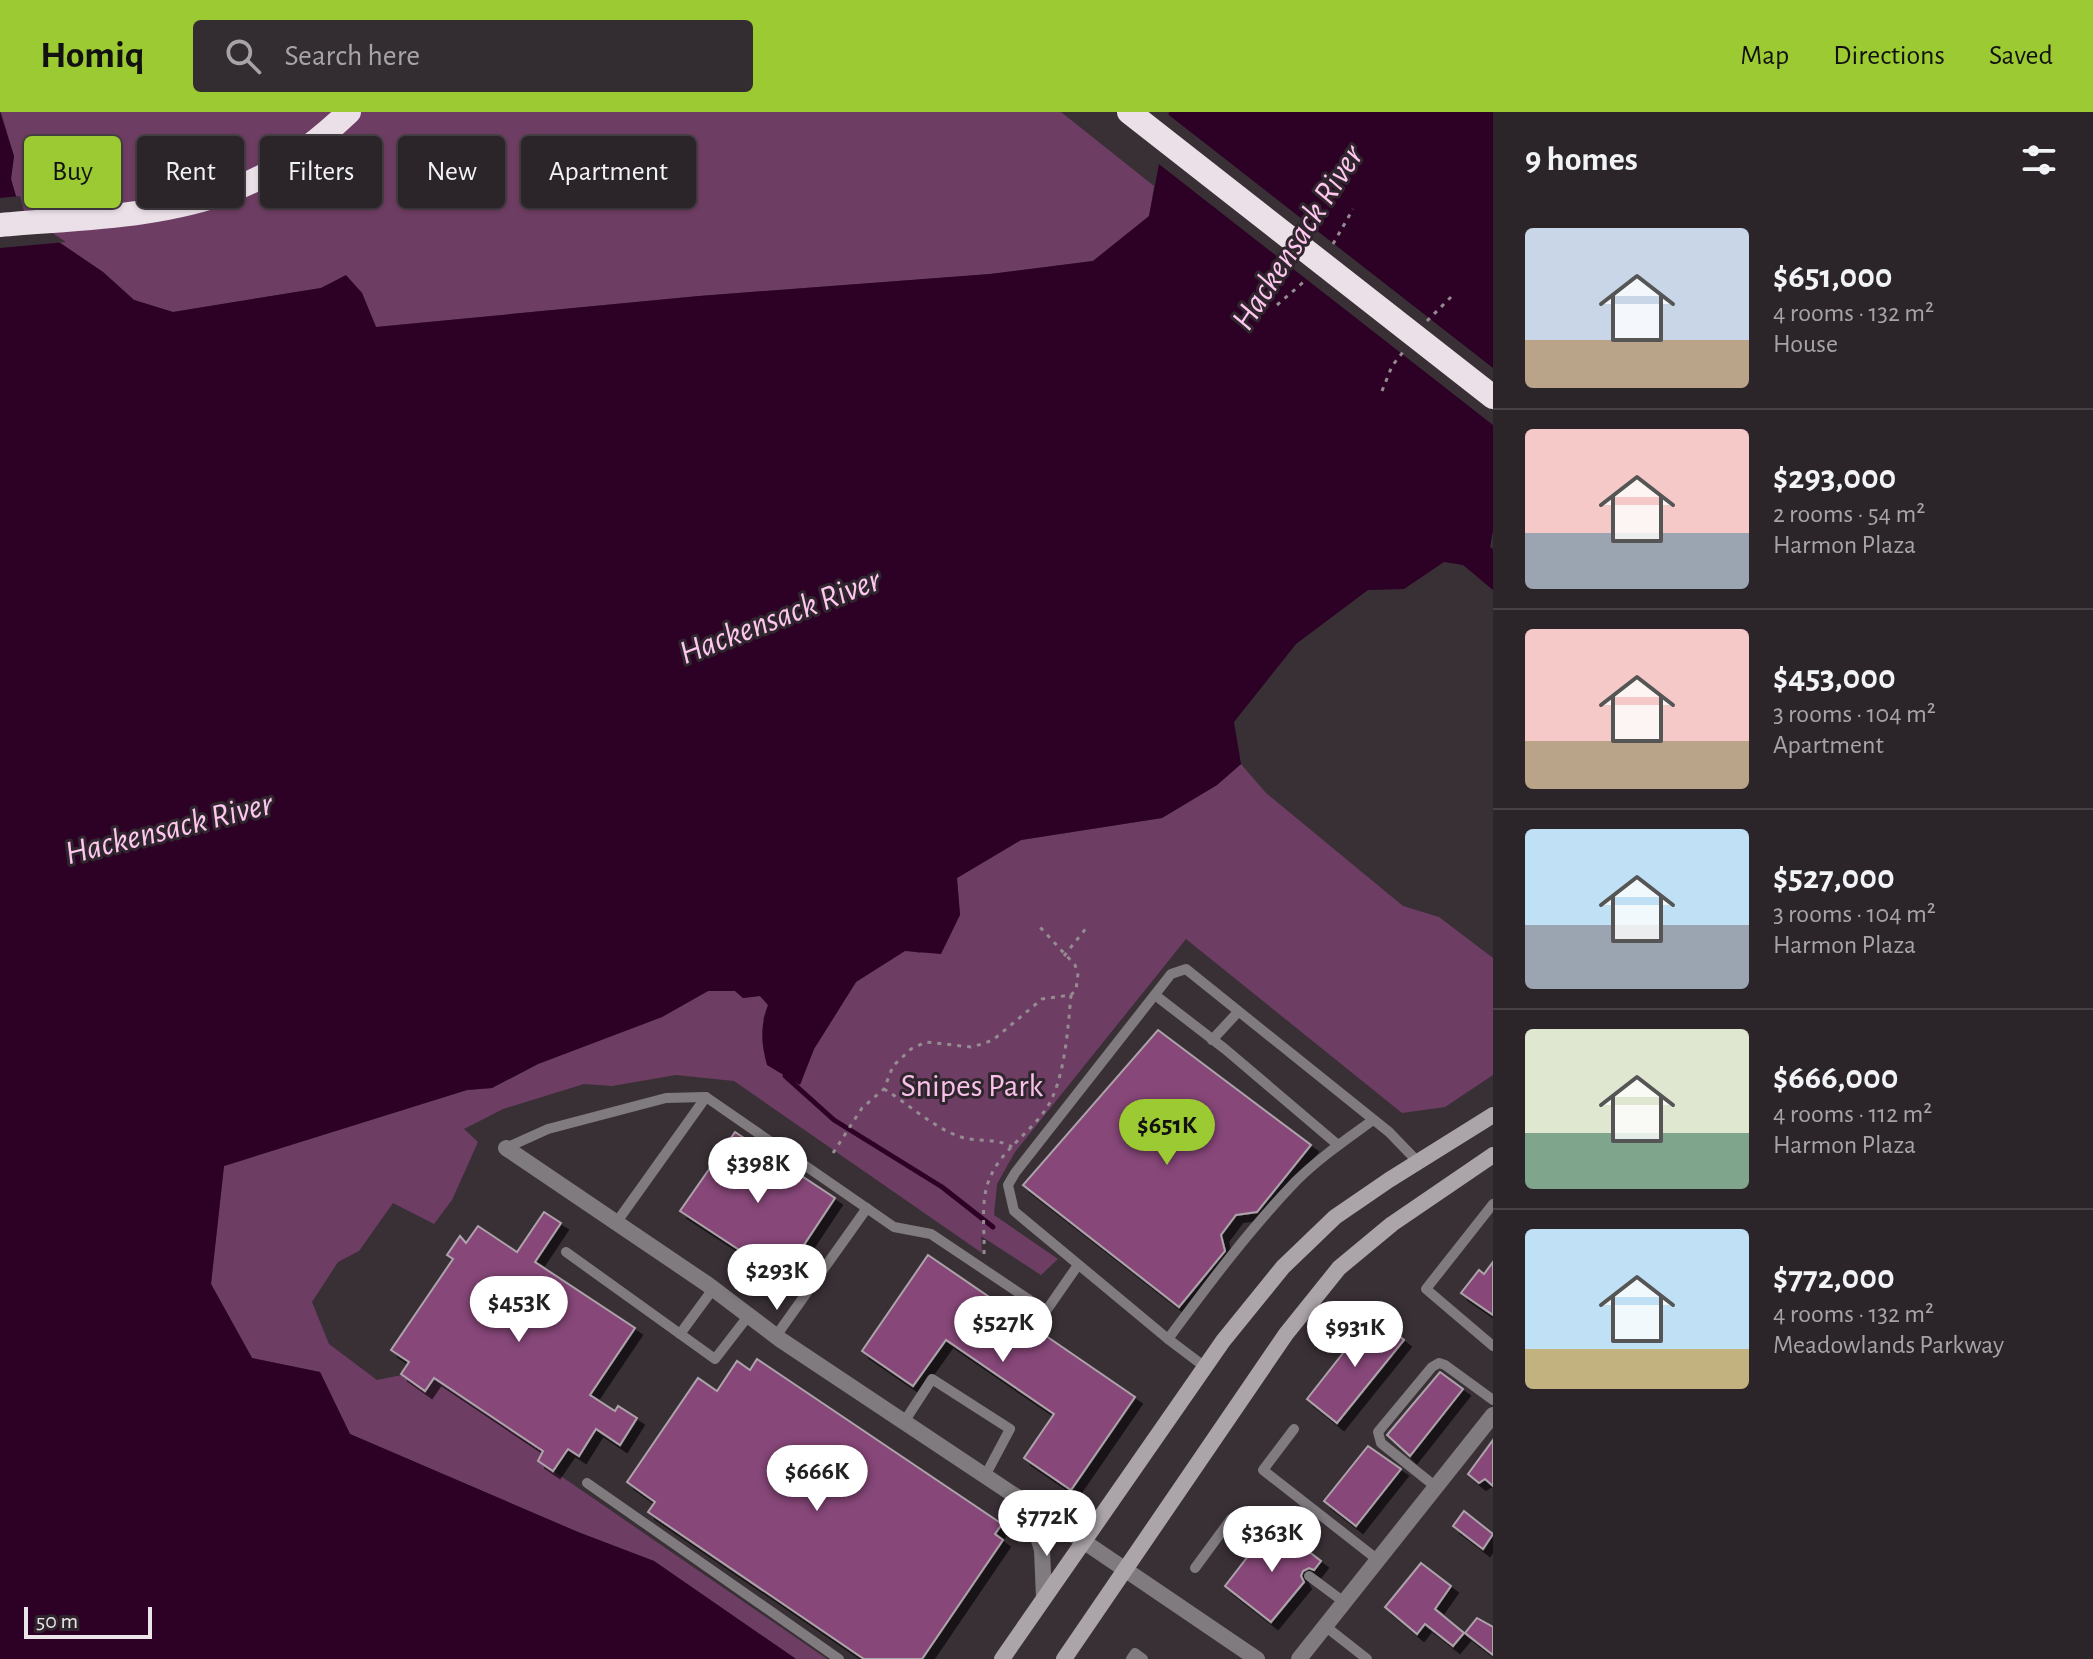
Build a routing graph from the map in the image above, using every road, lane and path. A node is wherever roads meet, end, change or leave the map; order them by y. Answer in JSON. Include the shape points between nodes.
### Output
{"nodes":[{"id":1,"x":349,"y":112,"type":"edge"},
{"id":2,"x":1129,"y":112,"type":"edge"},
{"id":3,"x":0,"y":225,"type":"edge"},
{"id":4,"x":1493,"y":397,"type":"edge"},
{"id":5,"x":1039,"y":926,"type":"dead end"},
{"id":6,"x":1087,"y":927,"type":"dead end"},
{"id":7,"x":1064,"y":956,"type":"junction"},
{"id":8,"x":1071,"y":995,"type":"junction"},
{"id":9,"x":1155,"y":995,"type":"junction"},
{"id":10,"x":1238,"y":1012,"type":"junction"},
{"id":11,"x":1212,"y":1040,"type":"junction"},
{"id":12,"x":884,"y":1089,"type":"junction"},
{"id":13,"x":706,"y":1097,"type":"junction"},
{"id":14,"x":1493,"y":1115,"type":"edge"},
{"id":15,"x":1373,"y":1120,"type":"junction"},
{"id":16,"x":1012,"y":1145,"type":"junction"},
{"id":17,"x":1338,"y":1145,"type":"junction"},
{"id":18,"x":506,"y":1148,"type":"joint"},
{"id":19,"x":1015,"y":1152,"type":"dead end"},
{"id":20,"x":833,"y":1153,"type":"dead end"},
{"id":21,"x":1493,"y":1155,"type":"edge"},
{"id":22,"x":1418,"y":1162,"type":"junction"},
{"id":23,"x":1493,"y":1204,"type":"edge"},
{"id":24,"x":867,"y":1208,"type":"junction"},
{"id":25,"x":616,"y":1223,"type":"junction"},
{"id":26,"x":985,"y":1240,"type":"dead end"},
{"id":27,"x":566,"y":1252,"type":"dead end"},
{"id":28,"x":1078,"y":1265,"type":"junction"},
{"id":29,"x":713,"y":1289,"type":"junction"},
{"id":30,"x":749,"y":1315,"type":"junction"},
{"id":31,"x":680,"y":1334,"type":"junction"},
{"id":32,"x":776,"y":1336,"type":"junction"},
{"id":33,"x":1168,"y":1339,"type":"junction"},
{"id":34,"x":1493,"y":1346,"type":"edge"},
{"id":35,"x":1205,"y":1367,"type":"junction"},
{"id":36,"x":1493,"y":1400,"type":"edge"},
{"id":37,"x":1493,"y":1415,"type":"edge"},
{"id":38,"x":904,"y":1422,"type":"junction"},
{"id":39,"x":1294,"y":1429,"type":"dead end"},
{"id":40,"x":985,"y":1476,"type":"junction"},
{"id":41,"x":587,"y":1483,"type":"dead end"},
{"id":42,"x":1436,"y":1487,"type":"junction"},
{"id":43,"x":1028,"y":1504,"type":"junction"},
{"id":44,"x":1261,"y":1540,"type":"dead end"},
{"id":45,"x":1083,"y":1541,"type":"junction"},
{"id":46,"x":1378,"y":1560,"type":"junction"},
{"id":47,"x":1195,"y":1568,"type":"dead end"},
{"id":48,"x":1125,"y":1570,"type":"junction"},
{"id":49,"x":1309,"y":1576,"type":"dead end"},
{"id":50,"x":1044,"y":1598,"type":"junction"},
{"id":51,"x":1344,"y":1602,"type":"junction"},
{"id":52,"x":1325,"y":1626,"type":"junction"},
{"id":53,"x":839,"y":1659,"type":"edge"},
{"id":54,"x":1002,"y":1659,"type":"edge"},
{"id":55,"x":1064,"y":1659,"type":"edge"},
{"id":56,"x":1131,"y":1659,"type":"edge"},
{"id":57,"x":1143,"y":1659,"type":"edge"},
{"id":58,"x":1257,"y":1659,"type":"edge"},
{"id":59,"x":1299,"y":1659,"type":"edge"},
{"id":60,"x":1367,"y":1659,"type":"edge"}],
"edges":[{"from":1,"to":3,"type":"highway","via":[[317,142],[232,190],[131,213]]},
{"from":2,"to":4,"type":"highway","bridge":true},
{"from":5,"to":7,"type":"path"},
{"from":6,"to":7,"type":"path"},
{"from":7,"to":8,"type":"path","via":[[1078,973]]},
{"from":8,"to":12,"type":"path","via":[[1042,999],[982,1044],[926,1042],[911,1049],[893,1066]]},
{"from":8,"to":16,"type":"path","via":[[1058,1080],[1048,1107]]},
{"from":9,"to":10,"type":"lane","via":[[1171,974],[1186,969]]},
{"from":9,"to":11,"type":"lane"},
{"from":9,"to":28,"type":"lane","via":[[1008,1185],[1014,1211]]},
{"from":10,"to":11,"type":"lane"},
{"from":10,"to":15,"type":"lane"},
{"from":11,"to":17,"type":"lane"},
{"from":12,"to":16,"type":"path","via":[[960,1137]]},
{"from":12,"to":20,"type":"path","via":[[859,1112]]},
{"from":13,"to":18,"type":"lane","via":[[666,1098],[548,1129]]},
{"from":13,"to":24,"type":"lane"},
{"from":13,"to":25,"type":"lane"},
{"from":14,"to":22,"type":"main road"},
{"from":15,"to":17,"type":"lane"},
{"from":15,"to":22,"type":"lane"},
{"from":16,"to":19,"type":"path"},
{"from":16,"to":26,"type":"path","via":[[991,1175],[984,1203]]},
{"from":17,"to":33,"type":"lane","via":[[1253,1229]]},
{"from":18,"to":25,"type":"street"},
{"from":21,"to":48,"type":"main road","via":[[1392,1224],[1339,1268],[1286,1334]]},
{"from":22,"to":35,"type":"main road","via":[[1335,1217],[1283,1267]]},
{"from":23,"to":34,"type":"lane","via":[[1426,1289]]},
{"from":24,"to":28,"type":"lane","via":[[894,1227],[931,1234],[1046,1311]]},
{"from":24,"to":32,"type":"lane"},
{"from":25,"to":29,"type":"street"},
{"from":27,"to":31,"type":"lane"},
{"from":28,"to":33,"type":"lane"},
{"from":29,"to":30,"type":"street"},
{"from":29,"to":31,"type":"lane"},
{"from":30,"to":31,"type":"lane","via":[[715,1359]]},
{"from":30,"to":32,"type":"street"},
{"from":32,"to":38,"type":"street"},
{"from":33,"to":35,"type":"lane"},
{"from":35,"to":45,"type":"main road"},
{"from":36,"to":42,"type":"lane","via":[[1439,1363],[1378,1432],[1381,1443]]},
{"from":37,"to":42,"type":"street"},
{"from":38,"to":40,"type":"street"},
{"from":38,"to":40,"type":"lane","via":[[932,1379],[1010,1429]]},
{"from":39,"to":46,"type":"lane","via":[[1263,1470]]},
{"from":40,"to":43,"type":"street"},
{"from":41,"to":53,"type":"lane"},
{"from":42,"to":46,"type":"street"},
{"from":43,"to":45,"type":"street"},
{"from":43,"to":50,"type":"street","via":[[1042,1550]]},
{"from":44,"to":47,"type":"lane","via":[[1231,1519]]},
{"from":45,"to":48,"type":"street"},
{"from":45,"to":50,"type":"main road"},
{"from":46,"to":51,"type":"street"},
{"from":48,"to":55,"type":"main road"},
{"from":48,"to":58,"type":"street"},
{"from":49,"to":51,"type":"lane"},
{"from":50,"to":54,"type":"main road"},
{"from":51,"to":52,"type":"street"},
{"from":52,"to":59,"type":"street"},
{"from":52,"to":60,"type":"lane"},
{"from":56,"to":57,"type":"lane","via":[[1135,1653]]}]}
